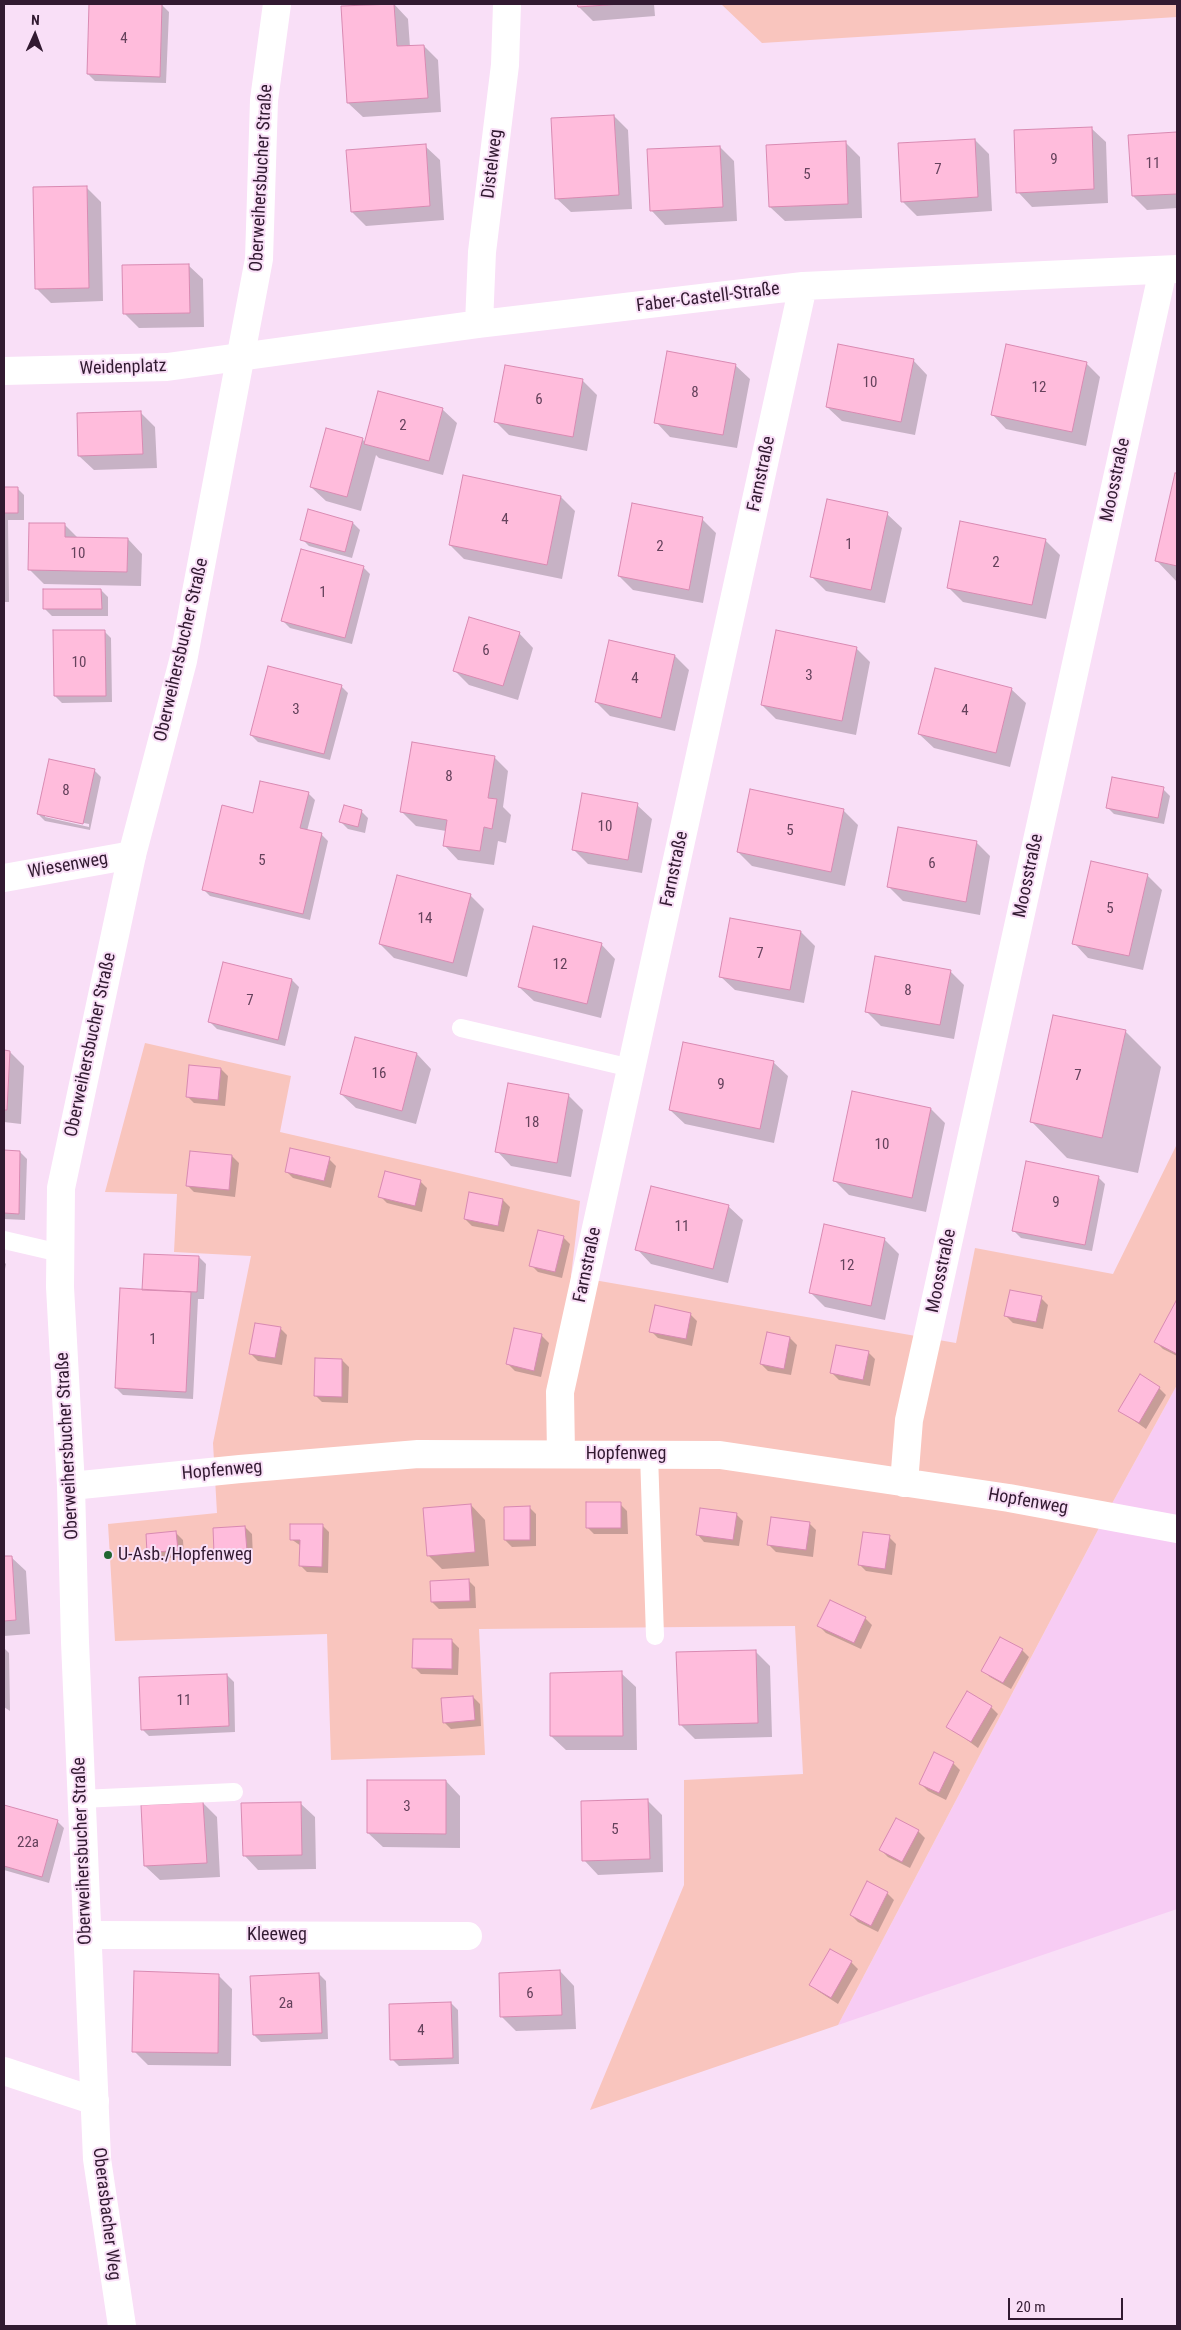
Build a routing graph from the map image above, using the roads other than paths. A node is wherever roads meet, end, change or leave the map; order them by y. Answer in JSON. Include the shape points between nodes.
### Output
{"nodes":[{"id":1,"x":277,"y":4,"type":"edge"},
{"id":2,"x":507,"y":4,"type":"edge"},
{"id":3,"x":1170,"y":269,"type":"edge"},
{"id":4,"x":803,"y":286,"type":"junction"},
{"id":5,"x":479,"y":324,"type":"junction"},
{"id":6,"x":241,"y":357,"type":"junction"},
{"id":7,"x":4,"y":371,"type":"edge"},
{"id":8,"x":132,"y":855,"type":"junction"},
{"id":9,"x":4,"y":878,"type":"edge"},
{"id":10,"x":461,"y":1028,"type":"dead end"},
{"id":11,"x":631,"y":1068,"type":"junction"},
{"id":12,"x":4,"y":1240,"type":"edge"},
{"id":13,"x":60,"y":1253,"type":"junction"},
{"id":14,"x":561,"y":1454,"type":"junction"},
{"id":15,"x":650,"y":1454,"type":"junction"},
{"id":16,"x":904,"y":1483,"type":"junction"},
{"id":17,"x":71,"y":1486,"type":"junction"},
{"id":18,"x":1177,"y":1530,"type":"edge"},
{"id":19,"x":655,"y":1636,"type":"dead end"},
{"id":20,"x":234,"y":1792,"type":"dead end"},
{"id":21,"x":81,"y":1799,"type":"junction"},
{"id":22,"x":87,"y":1934,"type":"junction"},
{"id":23,"x":468,"y":1936,"type":"dead end"},
{"id":24,"x":4,"y":2071,"type":"edge"},
{"id":25,"x":95,"y":2101,"type":"junction"},
{"id":26,"x":122,"y":2326,"type":"edge"}],
"edges":[{"from":1,"to":6,"type":"street","name":"Oberweihersbucher Straße","via":[[264,100],[259,259]]},
{"from":2,"to":5,"type":"street","name":"Distelweg","via":[[505,65],[482,252]]},
{"from":3,"to":4,"type":"street","name":"Faber-Castell-Straße"},
{"from":3,"to":16,"type":"street","name":"Moosstraße","via":[[910,1420]]},
{"from":4,"to":5,"type":"street","name":"Faber-Castell-Straße"},
{"from":4,"to":11,"type":"street","name":"Farnstraße"},
{"from":5,"to":6,"type":"street","name":"Faber-Castell-Straße"},
{"from":6,"to":7,"type":"street","name":"Weidenplatz","via":[[166,367]]},
{"from":6,"to":8,"type":"street","name":"Oberweihersbucher Straße","via":[[183,661]]},
{"from":8,"to":9,"type":"street","name":"Wiesenweg"},
{"from":8,"to":13,"type":"street","name":"Oberweihersbucher Straße","via":[[60,1188]]},
{"from":10,"to":11,"type":"lane"},
{"from":11,"to":14,"type":"street","name":"Farnstraße","via":[[560,1392]]},
{"from":12,"to":13,"type":"lane"},
{"from":13,"to":17,"type":"street","name":"Oberweihersbucher Straße"},
{"from":14,"to":15,"type":"street","name":"Hopfenweg"},
{"from":14,"to":17,"type":"street","name":"Hopfenweg","via":[[418,1454]]},
{"from":15,"to":16,"type":"street","name":"Hopfenweg","via":[[720,1455]]},
{"from":15,"to":19,"type":"lane"},
{"from":16,"to":18,"type":"street","name":"Hopfenweg","via":[[1009,1498]]},
{"from":17,"to":21,"type":"street","name":"Oberweihersbucher Straße"},
{"from":20,"to":21,"type":"lane"},
{"from":21,"to":22,"type":"street","name":"Oberweihersbucher Straße"},
{"from":22,"to":23,"type":"street","name":"Kleeweg"},
{"from":22,"to":25,"type":"street","name":"Oberweihersbucher Straße"},
{"from":24,"to":25,"type":"street"},
{"from":25,"to":26,"type":"street","name":"Oberasbacher Weg","via":[[96,2159]]}]}
